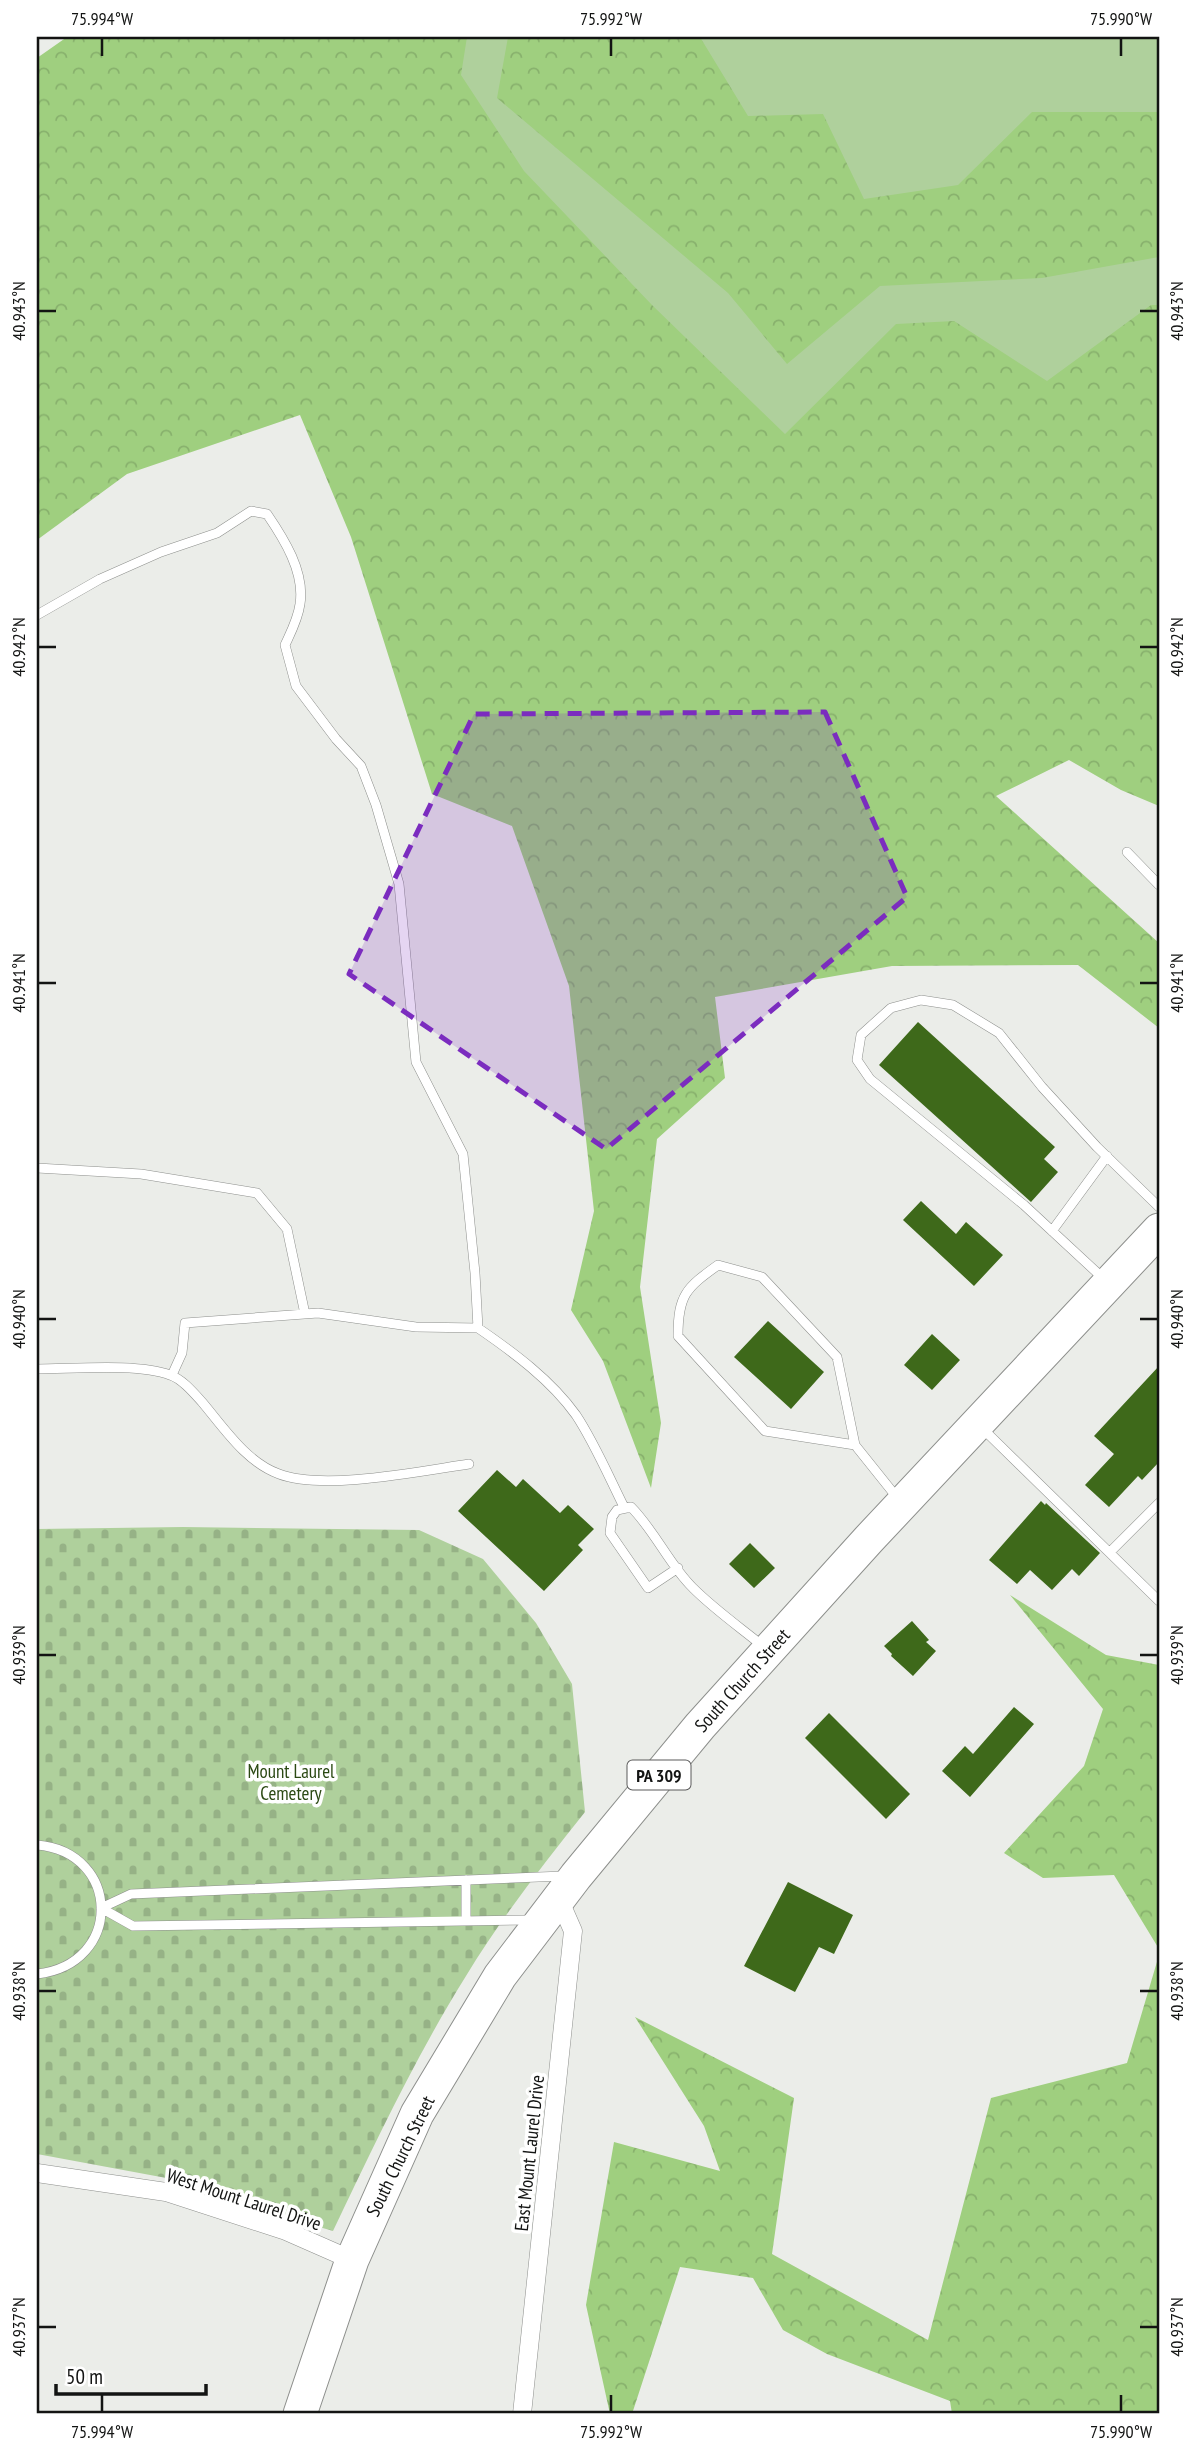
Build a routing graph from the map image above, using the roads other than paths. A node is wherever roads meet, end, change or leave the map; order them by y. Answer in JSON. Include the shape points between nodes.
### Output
{"nodes":[{"id":1,"x":37,"y":615,"type":"edge"},
{"id":2,"x":1127,"y":852,"type":"dead end"},
{"id":3,"x":1159,"y":885,"type":"edge"},
{"id":4,"x":1107,"y":1156,"type":"junction"},
{"id":5,"x":37,"y":1168,"type":"edge"},
{"id":6,"x":1159,"y":1207,"type":"edge"},
{"id":7,"x":1159,"y":1230,"type":"edge"},
{"id":8,"x":1052,"y":1231,"type":"junction"},
{"id":9,"x":1109,"y":1283,"type":"junction"},
{"id":10,"x":304,"y":1314,"type":"junction"},
{"id":11,"x":478,"y":1328,"type":"junction"},
{"id":12,"x":37,"y":1369,"type":"edge"},
{"id":13,"x":172,"y":1375,"type":"junction"},
{"id":14,"x":977,"y":1424,"type":"junction"},
{"id":15,"x":855,"y":1445,"type":"junction"},
{"id":16,"x":469,"y":1464,"type":"dead end"},
{"id":17,"x":1159,"y":1503,"type":"edge"},
{"id":18,"x":902,"y":1504,"type":"junction"},
{"id":19,"x":624,"y":1507,"type":"junction"},
{"id":20,"x":1110,"y":1552,"type":"junction"},
{"id":21,"x":678,"y":1567,"type":"junction"},
{"id":22,"x":1159,"y":1601,"type":"edge"},
{"id":23,"x":768,"y":1651,"type":"junction"},
{"id":24,"x":37,"y":1845,"type":"edge"},
{"id":25,"x":466,"y":1880,"type":"junction"},
{"id":26,"x":559,"y":1898,"type":"junction"},
{"id":27,"x":102,"y":1908,"type":"junction"},
{"id":28,"x":466,"y":1921,"type":"junction"},
{"id":29,"x":37,"y":1974,"type":"edge"},
{"id":30,"x":37,"y":2173,"type":"edge"},
{"id":31,"x":352,"y":2260,"type":"junction"},
{"id":32,"x":300,"y":2414,"type":"edge"},
{"id":33,"x":522,"y":2414,"type":"edge"}],
"edges":[{"from":1,"to":11,"type":"lane","via":[[100,579],[217,533],[251,511],[267,513],[274,524],[295,561],[301,601],[285,645],[296,686],[361,766],[399,884],[416,1062],[463,1154]]},
{"from":2,"to":3,"type":"lane"},
{"from":4,"to":6,"type":"lane"},
{"from":4,"to":8,"type":"lane"},
{"from":4,"to":8,"type":"lane","via":[[999,1033],[953,1005],[921,1000],[891,1008],[861,1035],[857,1060],[870,1079]]},
{"from":5,"to":10,"type":"lane","via":[[141,1174],[257,1193],[287,1229]]},
{"from":7,"to":9,"type":"highway","name":"South Church Street","number":"PA 309"},
{"from":8,"to":9,"type":"lane"},
{"from":9,"to":14,"type":"highway","name":"South Church Street","number":"PA 309"},
{"from":10,"to":11,"type":"lane","via":[[416,1327]]},
{"from":10,"to":13,"type":"lane","via":[[185,1323],[182,1353]]},
{"from":11,"to":19,"type":"lane","via":[[553,1388],[576,1416]]},
{"from":12,"to":13,"type":"lane","via":[[148,1369]]},
{"from":13,"to":16,"type":"lane","via":[[192,1390],[259,1465],[280,1475],[344,1480]]},
{"from":14,"to":18,"type":"highway","name":"South Church Street","number":"PA 309"},
{"from":14,"to":20,"type":"lane"},
{"from":15,"to":15,"type":"lane","via":[[837,1357],[762,1277],[718,1265],[692,1284],[678,1309],[678,1336],[765,1431]]},
{"from":15,"to":18,"type":"lane"},
{"from":17,"to":20,"type":"lane"},
{"from":18,"to":23,"type":"highway","name":"South Church Street","number":"PA 309"},
{"from":19,"to":21,"type":"lane","via":[[631,1507],[643,1519]]},
{"from":19,"to":21,"type":"lane","via":[[612,1517],[610,1533],[648,1588]]},
{"from":20,"to":22,"type":"lane"},
{"from":21,"to":23,"type":"lane","via":[[692,1587]]},
{"from":23,"to":26,"type":"highway","name":"South Church Street","number":"PA 309"},
{"from":24,"to":27,"type":"lane","via":[[72,1855],[88,1869]]},
{"from":25,"to":26,"type":"lane"},
{"from":25,"to":27,"type":"lane","via":[[131,1894]]},
{"from":25,"to":28,"type":"lane"},
{"from":26,"to":28,"type":"lane"},
{"from":26,"to":31,"type":"highway","name":"South Church Street","number":"PA 309","via":[[500,1976],[417,2113]]},
{"from":26,"to":33,"type":"street","name":"East Mount Laurel Drive","via":[[573,1931]]},
{"from":27,"to":28,"type":"lane","via":[[133,1926]]},
{"from":27,"to":29,"type":"lane","via":[[88,1948],[73,1963]]},
{"from":30,"to":31,"type":"street","name":"West Mount Laurel Drive","via":[[166,2192],[286,2231]]},
{"from":31,"to":32,"type":"highway","name":"South Church Street","number":"PA 309"}]}
